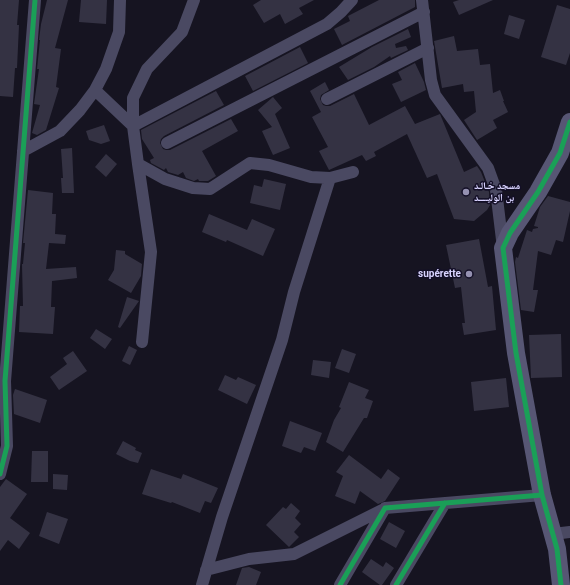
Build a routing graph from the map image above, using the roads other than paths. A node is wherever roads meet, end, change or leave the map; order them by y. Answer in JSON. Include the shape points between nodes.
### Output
{"nodes":[{"id":1,"x":35,"y":0,"type":"edge"},
{"id":2,"x":120,"y":0,"type":"edge"},
{"id":3,"x":194,"y":0,"type":"edge"},
{"id":4,"x":352,"y":0,"type":"edge"},
{"id":5,"x":423,"y":6,"type":"edge"},
{"id":6,"x":428,"y":48,"type":"junction"},
{"id":7,"x":95,"y":90,"type":"junction"},
{"id":8,"x":326,"y":99,"type":"dead end"},
{"id":9,"x":570,"y":122,"type":"edge"},
{"id":10,"x":133,"y":126,"type":"junction"},
{"id":11,"x":167,"y":143,"type":"dead end"},
{"id":12,"x":23,"y":151,"type":"junction"},
{"id":13,"x":138,"y":164,"type":"junction"},
{"id":14,"x":353,"y":172,"type":"dead end"},
{"id":15,"x":330,"y":178,"type":"junction"},
{"id":16,"x":503,"y":248,"type":"junction"},
{"id":17,"x":142,"y":342,"type":"dead end"},
{"id":18,"x":0,"y":474,"type":"edge"},
{"id":19,"x":542,"y":495,"type":"junction"},
{"id":20,"x":445,"y":503,"type":"junction"},
{"id":21,"x":385,"y":508,"type":"junction"},
{"id":22,"x":561,"y":533,"type":"edge"},
{"id":23,"x":206,"y":570,"type":"junction"},
{"id":24,"x":202,"y":585,"type":"edge"},
{"id":25,"x":340,"y":585,"type":"edge"},
{"id":26,"x":396,"y":585,"type":"edge"},
{"id":27,"x":561,"y":585,"type":"edge"}],
"edges":[{"from":1,"to":12,"type":"street"},
{"from":2,"to":7,"type":"street","via":[[119,32],[106,69]]},
{"from":3,"to":10,"type":"street","via":[[182,32],[144,74],[133,98]]},
{"from":4,"to":10,"type":"street","via":[[327,24]]},
{"from":5,"to":6,"type":"street"},
{"from":5,"to":11,"type":"street"},
{"from":6,"to":8,"type":"street"},
{"from":6,"to":16,"type":"street","via":[[435,95],[488,168],[496,190]]},
{"from":7,"to":10,"type":"street"},
{"from":7,"to":12,"type":"street","via":[[60,131]]},
{"from":9,"to":16,"type":"street","via":[[560,153]]},
{"from":10,"to":13,"type":"street"},
{"from":12,"to":18,"type":"street","via":[[5,381],[7,446]]},
{"from":13,"to":15,"type":"street","via":[[165,180],[193,188],[210,188],[250,164],[269,165],[311,177]]},
{"from":13,"to":17,"type":"street","via":[[151,252]]},
{"from":14,"to":15,"type":"street"},
{"from":15,"to":23,"type":"street","via":[[294,292],[282,340]]},
{"from":16,"to":19,"type":"street","via":[[516,353]]},
{"from":19,"to":20,"type":"street"},
{"from":19,"to":22,"type":"street"},
{"from":20,"to":21,"type":"street"},
{"from":20,"to":26,"type":"street"},
{"from":21,"to":23,"type":"street","via":[[294,554],[249,559]]},
{"from":21,"to":25,"type":"street"},
{"from":22,"to":27,"type":"street","via":[[557,549]]},
{"from":23,"to":24,"type":"street"}]}
